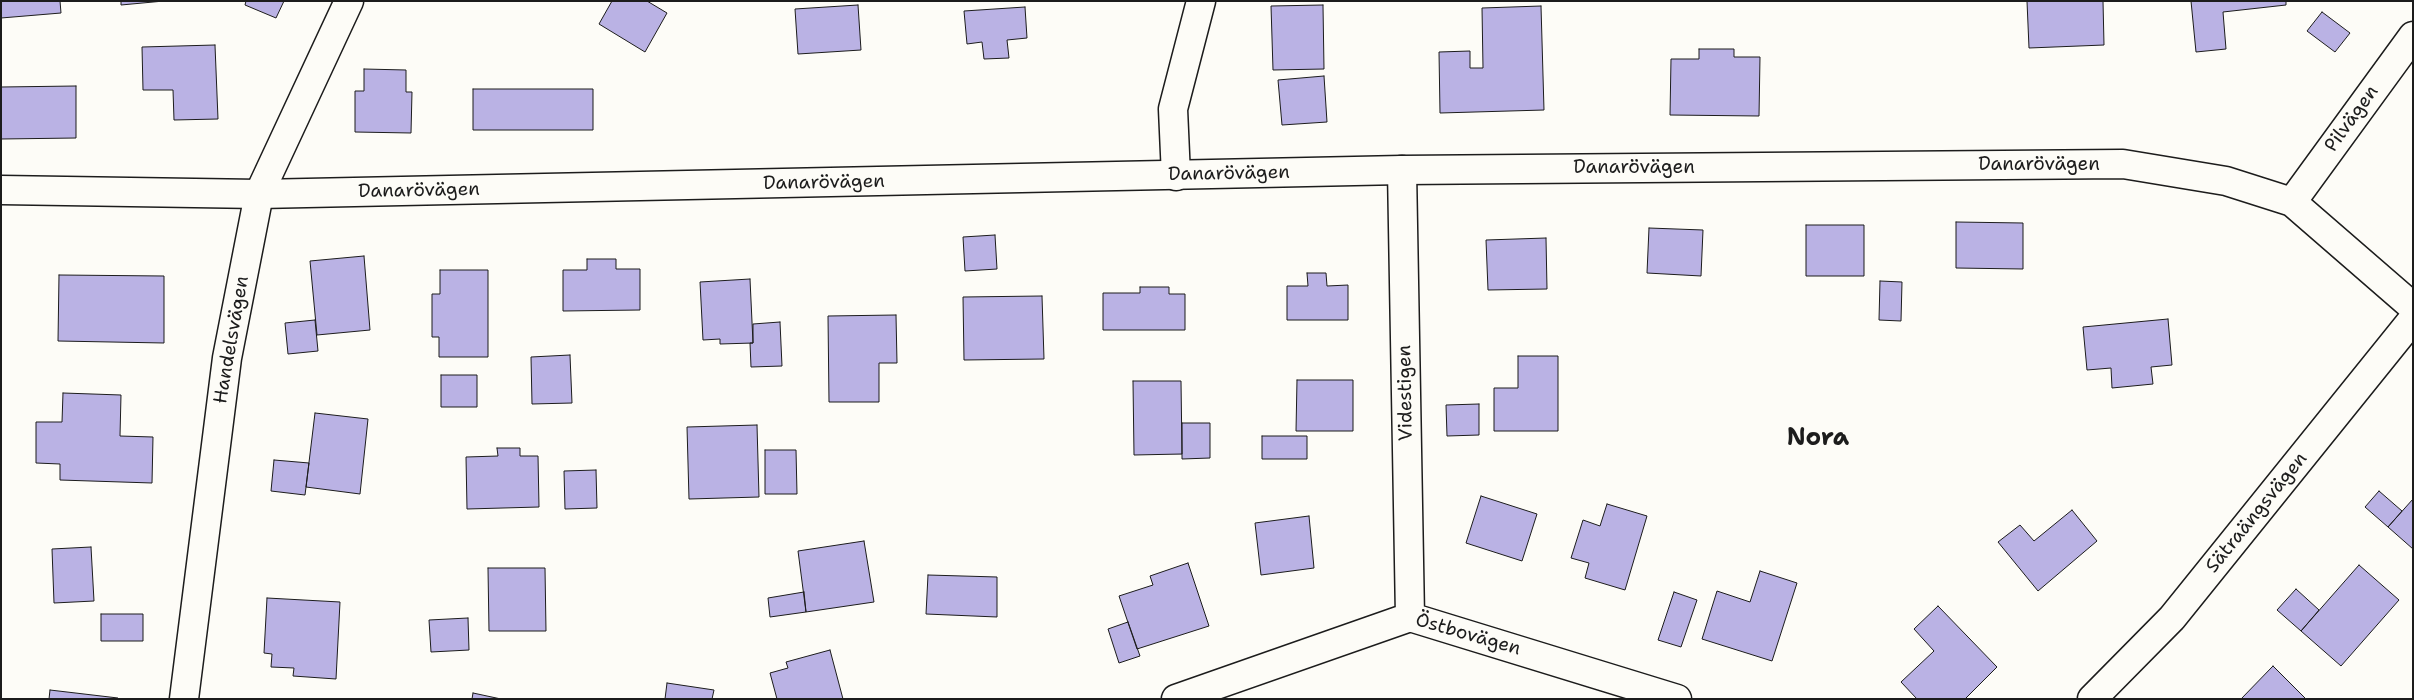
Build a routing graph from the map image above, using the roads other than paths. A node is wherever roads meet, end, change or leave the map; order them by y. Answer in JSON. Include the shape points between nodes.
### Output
{"nodes":[{"id":1,"x":349,"y":1,"type":"edge"},
{"id":2,"x":1201,"y":1,"type":"edge"},
{"id":3,"x":2413,"y":36,"type":"edge"},
{"id":4,"x":1402,"y":170,"type":"junction"},
{"id":5,"x":1176,"y":176,"type":"junction"},
{"id":6,"x":1,"y":190,"type":"edge"},
{"id":7,"x":259,"y":194,"type":"junction"},
{"id":8,"x":2292,"y":202,"type":"junction"},
{"id":9,"x":2413,"y":307,"type":"edge"},
{"id":10,"x":2413,"y":320,"type":"edge"},
{"id":11,"x":1410,"y":617,"type":"junction"},
{"id":12,"x":184,"y":699,"type":"edge"},
{"id":13,"x":1176,"y":699,"type":"edge"},
{"id":14,"x":1677,"y":699,"type":"edge"},
{"id":15,"x":2092,"y":699,"type":"edge"}],
"edges":[{"from":1,"to":7,"type":"street","name":"Handelsvägen"},
{"from":2,"to":5,"type":"street","via":[[1173,109]]},
{"from":3,"to":8,"type":"street","name":"Pilvägen"},
{"from":4,"to":5,"type":"street","name":"Danarövägen"},
{"from":4,"to":8,"type":"street","name":"Danarövägen","via":[[2123,164],[2226,181]]},
{"from":4,"to":11,"type":"street","name":"Videstigen"},
{"from":5,"to":7,"type":"street","name":"Danarövägen"},
{"from":6,"to":7,"type":"street","name":"Danarövägen"},
{"from":7,"to":12,"type":"street","name":"Handelsvägen","via":[[227,358]]},
{"from":8,"to":9,"type":"street","name":"Danarövägen"},
{"from":10,"to":15,"type":"street","name":"Sätraängsvägen","via":[[2172,618]]},
{"from":11,"to":13,"type":"street","name":"Östbovägen"},
{"from":11,"to":14,"type":"street","name":"Östbovägen"}]}
